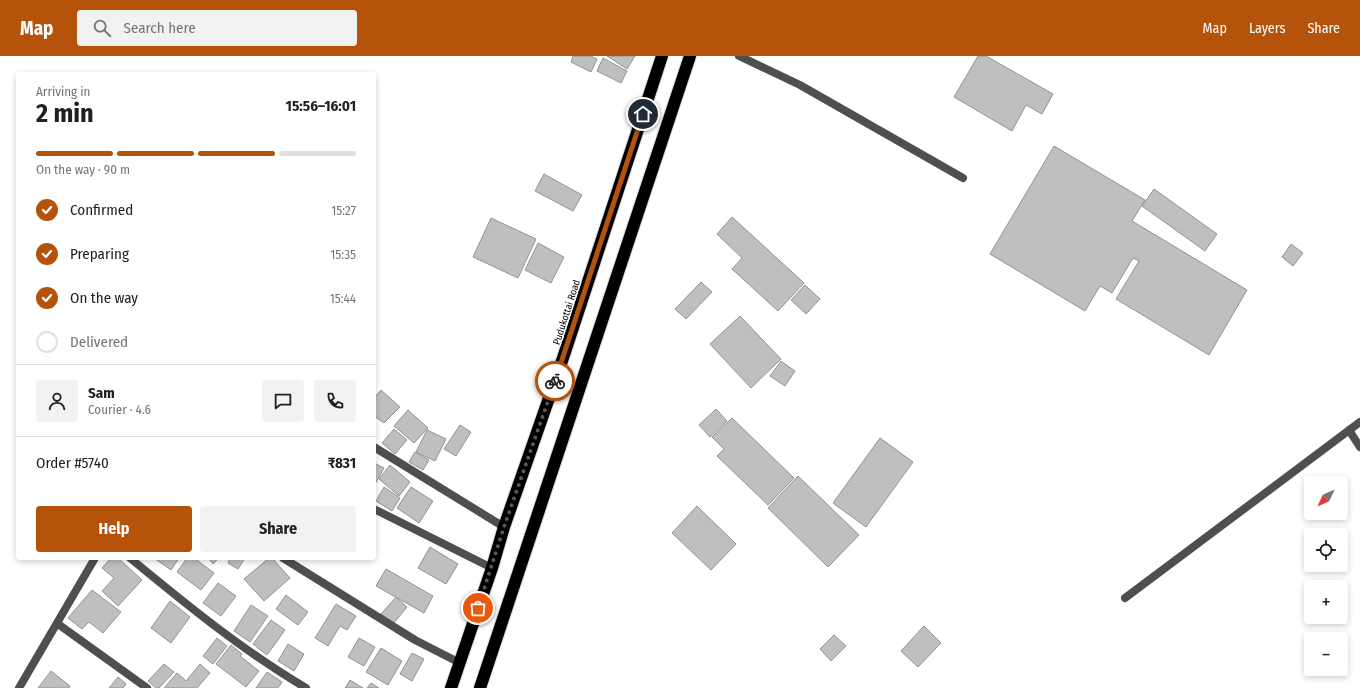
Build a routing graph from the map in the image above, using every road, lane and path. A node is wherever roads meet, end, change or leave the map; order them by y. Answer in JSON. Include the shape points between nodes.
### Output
{"nodes":[{"id":1,"x":662,"y":56,"type":"edge"},
{"id":2,"x":690,"y":56,"type":"edge"},
{"id":3,"x":739,"y":56,"type":"edge"},
{"id":4,"x":963,"y":178,"type":"dead end"},
{"id":5,"x":1360,"y":422,"type":"edge"},
{"id":6,"x":1349,"y":430,"type":"junction"},
{"id":7,"x":1360,"y":447,"type":"edge"},
{"id":8,"x":376,"y":448,"type":"edge"},
{"id":9,"x":376,"y":510,"type":"edge"},
{"id":10,"x":504,"y":527,"type":"junction"},
{"id":11,"x":94,"y":560,"type":"edge"},
{"id":12,"x":132,"y":560,"type":"edge"},
{"id":13,"x":286,"y":560,"type":"edge"},
{"id":14,"x":492,"y":568,"type":"junction"},
{"id":15,"x":1125,"y":598,"type":"dead end"},
{"id":16,"x":58,"y":624,"type":"junction"},
{"id":17,"x":460,"y":663,"type":"junction"},
{"id":18,"x":19,"y":688,"type":"edge"},
{"id":19,"x":147,"y":688,"type":"edge"},
{"id":20,"x":306,"y":688,"type":"edge"},
{"id":21,"x":451,"y":688,"type":"edge"},
{"id":22,"x":480,"y":688,"type":"edge"}],
"edges":[{"from":1,"to":10,"type":"highway","name":"Pudukottai Road","via":[[564,355]]},
{"from":2,"to":22,"type":"highway"},
{"from":3,"to":4,"type":"street","via":[[800,85]]},
{"from":5,"to":6,"type":"street"},
{"from":6,"to":7,"type":"street"},
{"from":6,"to":15,"type":"street"},
{"from":8,"to":10,"type":"street"},
{"from":9,"to":14,"type":"street"},
{"from":10,"to":14,"type":"highway","name":"Pudukottai Road"},
{"from":11,"to":16,"type":"street"},
{"from":12,"to":20,"type":"street","via":[[212,626],[270,667]]},
{"from":13,"to":17,"type":"street","via":[[415,640]]},
{"from":14,"to":17,"type":"highway","name":"Pudukottai Road"},
{"from":16,"to":18,"type":"street"},
{"from":16,"to":19,"type":"street"},
{"from":17,"to":21,"type":"highway","name":"Pudukottai Road"}]}
